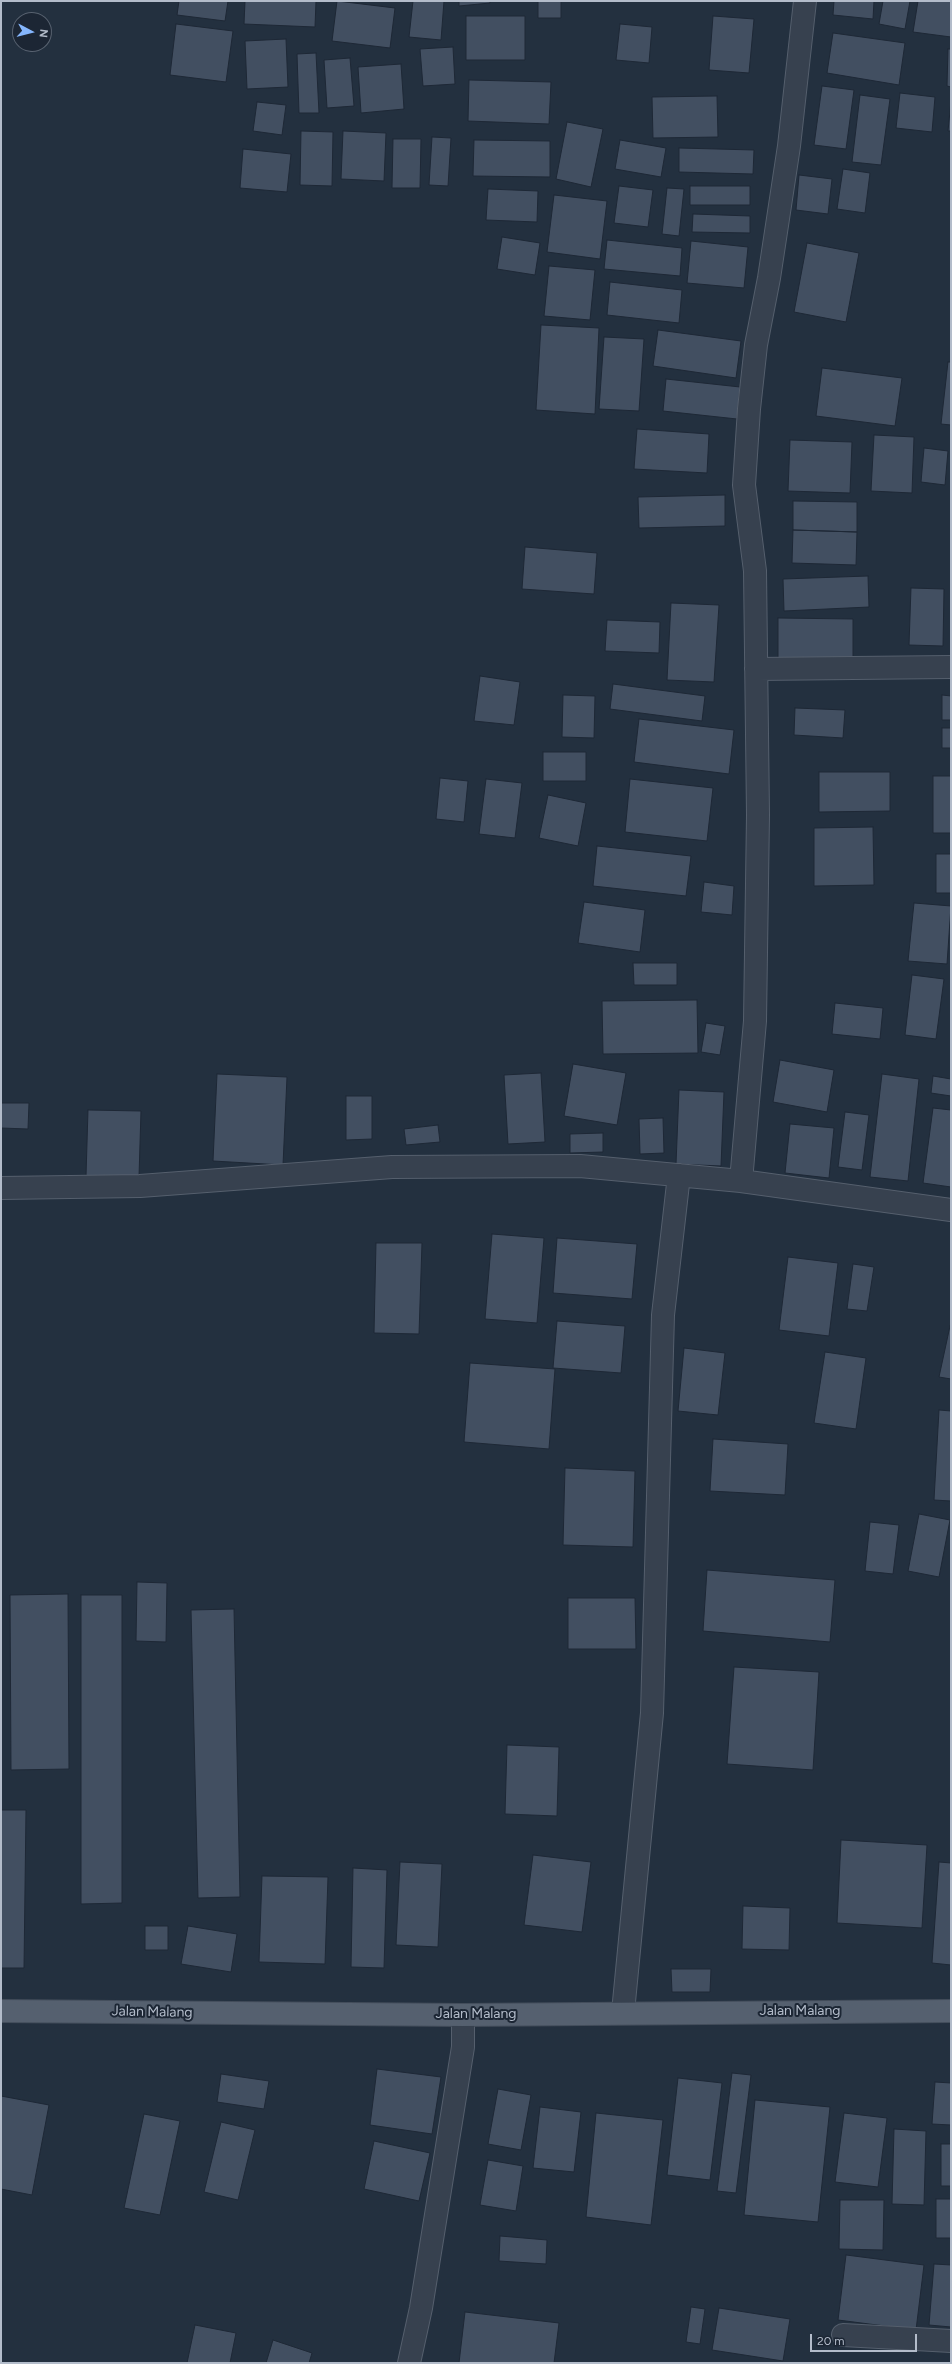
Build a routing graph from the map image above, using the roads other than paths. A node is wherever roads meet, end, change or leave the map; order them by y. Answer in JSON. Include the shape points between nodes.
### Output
{"nodes":[{"id":1,"x":805,"y":1,"type":"edge"},
{"id":2,"x":951,"y":667,"type":"edge"},
{"id":3,"x":756,"y":669,"type":"junction"},
{"id":4,"x":680,"y":1175,"type":"junction"},
{"id":5,"x":741,"y":1181,"type":"junction"},
{"id":6,"x":1,"y":1188,"type":"edge"},
{"id":7,"x":951,"y":1210,"type":"edge"},
{"id":8,"x":1,"y":2011,"type":"edge"},
{"id":9,"x":951,"y":2011,"type":"edge"},
{"id":10,"x":623,"y":2012,"type":"junction"},
{"id":11,"x":463,"y":2015,"type":"junction"},
{"id":12,"x":843,"y":2335,"type":"dead end"},
{"id":13,"x":951,"y":2341,"type":"edge"},
{"id":14,"x":409,"y":2363,"type":"edge"}],
"edges":[{"from":1,"to":3,"type":"street","via":[[789,146],[748,409],[744,485],[756,571]]},
{"from":2,"to":3,"type":"street"},
{"from":3,"to":5,"type":"street","via":[[758,815],[755,1021]]},
{"from":4,"to":5,"type":"street"},
{"from":4,"to":6,"type":"street","via":[[580,1166],[392,1167],[140,1186]]},
{"from":4,"to":10,"type":"street","via":[[663,1315],[652,1713]]},
{"from":5,"to":7,"type":"street"},
{"from":8,"to":11,"type":"main road","name":"Jalan Malang"},
{"from":9,"to":10,"type":"main road","name":"Jalan Malang"},
{"from":10,"to":11,"type":"main road","name":"Jalan Malang"},
{"from":11,"to":14,"type":"street","via":[[463,2047],[421,2308]]},
{"from":12,"to":13,"type":"street"}]}
